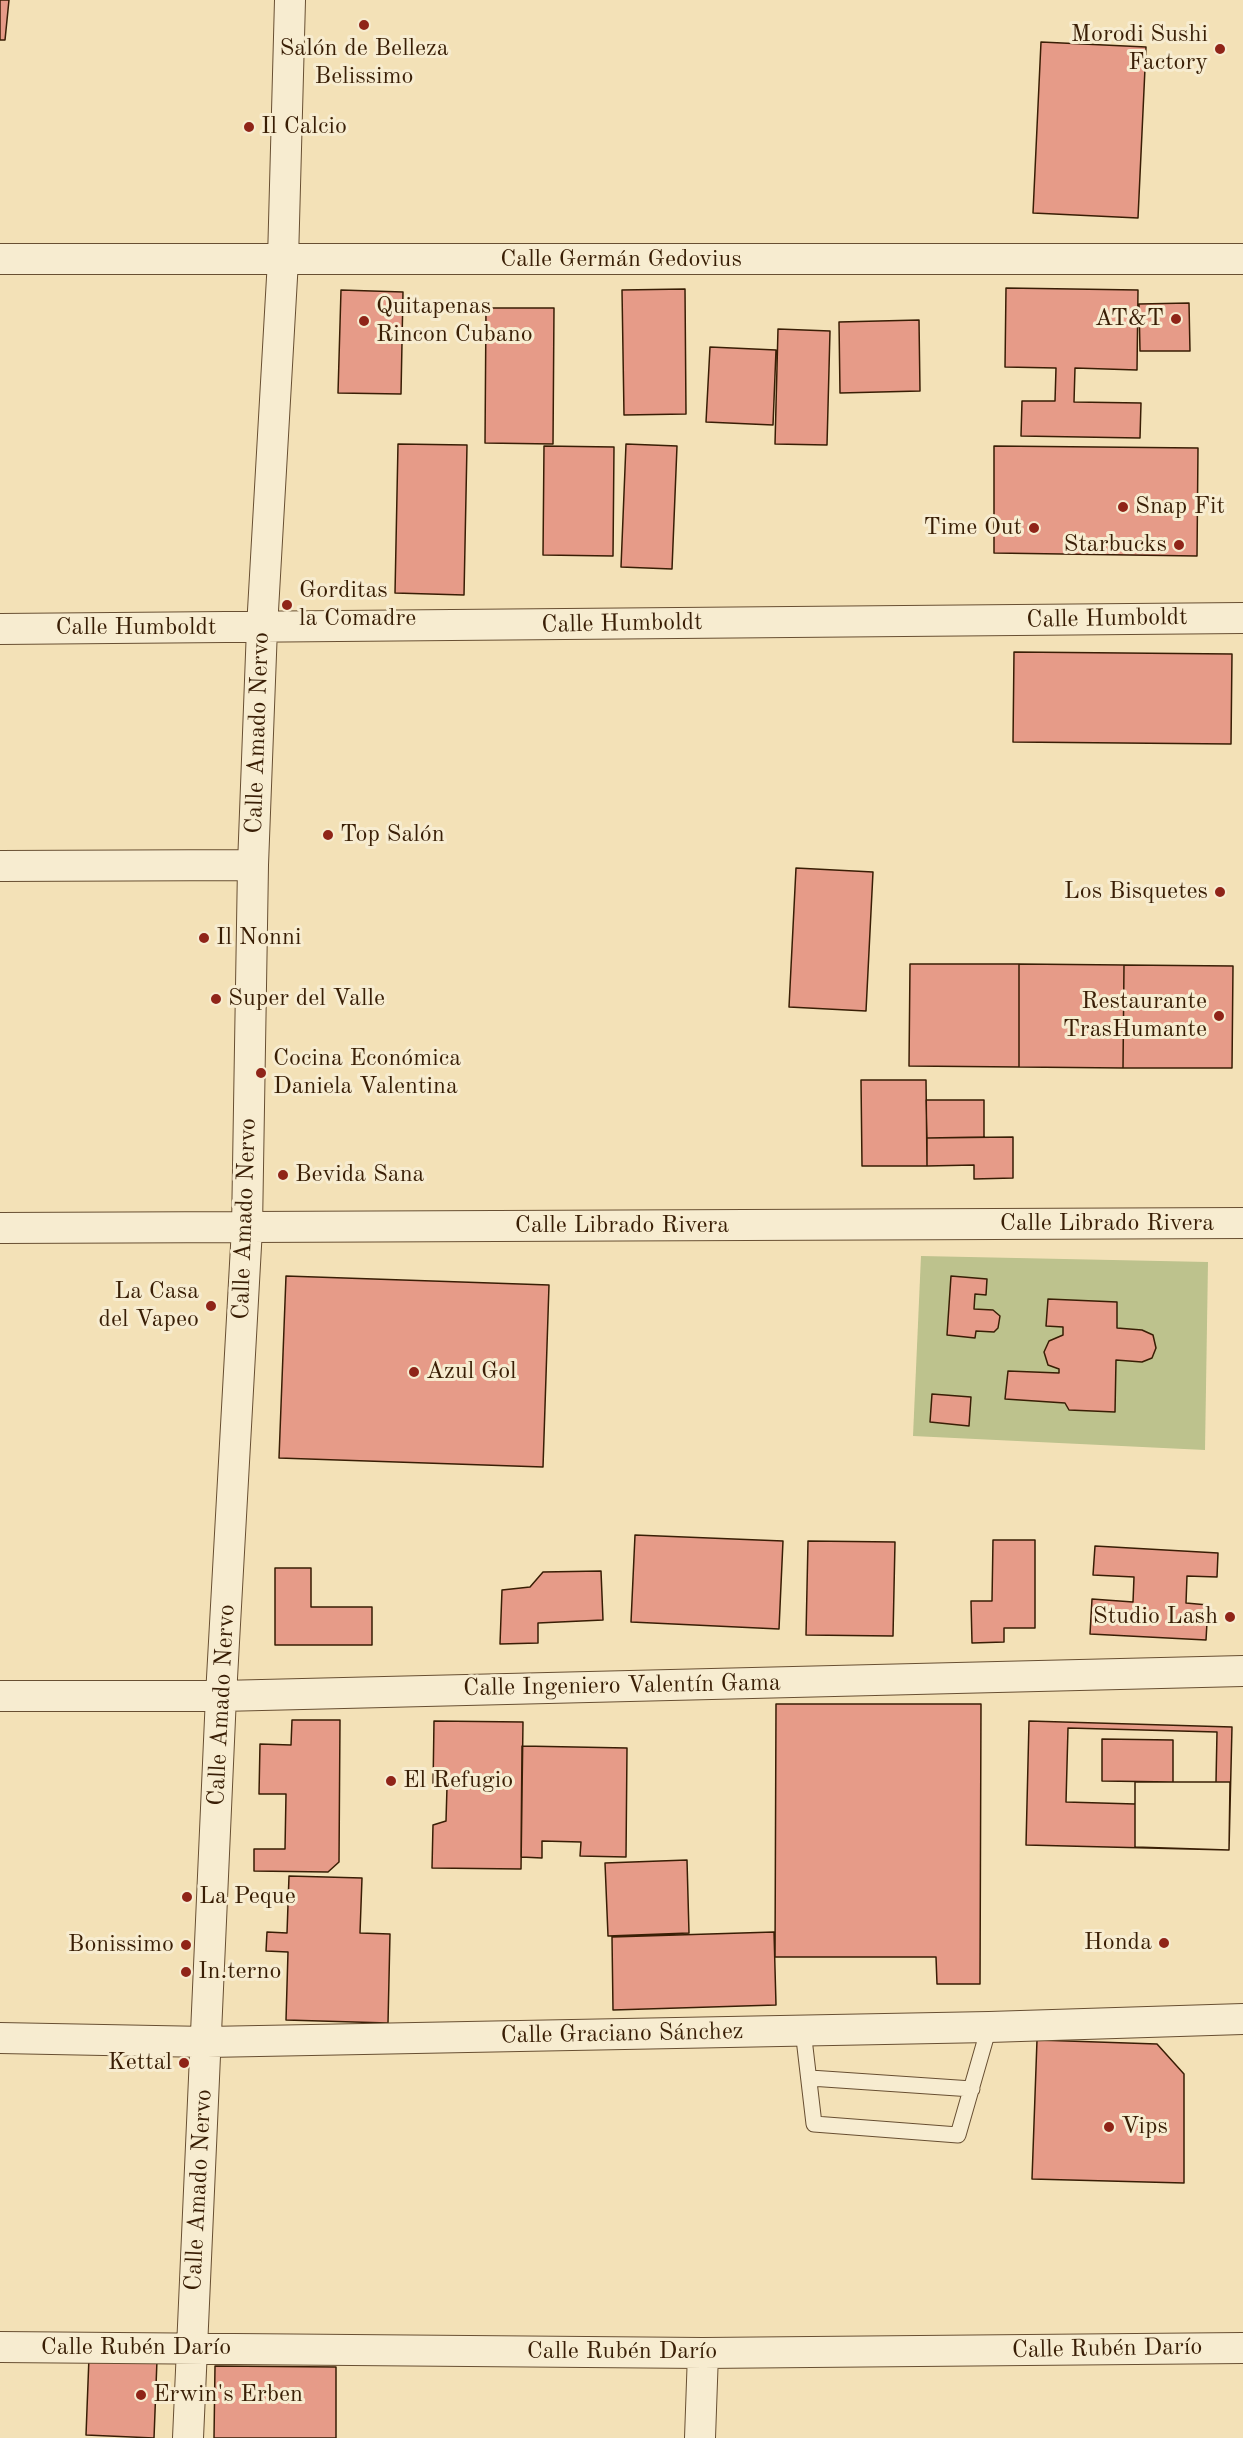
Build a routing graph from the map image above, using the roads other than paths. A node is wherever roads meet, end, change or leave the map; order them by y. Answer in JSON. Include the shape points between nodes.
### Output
{"nodes":[{"id":1,"x":291,"y":0,"type":"edge"},
{"id":2,"x":0,"y":259,"type":"edge"},
{"id":3,"x":1243,"y":259,"type":"edge"},
{"id":4,"x":283,"y":260,"type":"junction"},
{"id":5,"x":1243,"y":618,"type":"edge"},
{"id":6,"x":262,"y":628,"type":"junction"},
{"id":7,"x":0,"y":629,"type":"edge"},
{"id":8,"x":253,"y":865,"type":"junction"},
{"id":9,"x":0,"y":866,"type":"edge"},
{"id":10,"x":1243,"y":1223,"type":"edge"},
{"id":11,"x":0,"y":1228,"type":"edge"},
{"id":12,"x":247,"y":1228,"type":"junction"},
{"id":13,"x":1243,"y":1671,"type":"edge"},
{"id":14,"x":0,"y":1696,"type":"edge"},
{"id":15,"x":221,"y":1696,"type":"junction"},
{"id":16,"x":1243,"y":2019,"type":"edge"},
{"id":17,"x":988,"y":2027,"type":"junction"},
{"id":18,"x":803,"y":2030,"type":"junction"},
{"id":19,"x":0,"y":2038,"type":"edge"},
{"id":20,"x":207,"y":2042,"type":"junction"},
{"id":21,"x":810,"y":2078,"type":"junction"},
{"id":22,"x":972,"y":2089,"type":"junction"},
{"id":23,"x":0,"y":2347,"type":"edge"},
{"id":24,"x":192,"y":2348,"type":"junction"},
{"id":25,"x":1243,"y":2348,"type":"edge"},
{"id":26,"x":702,"y":2353,"type":"junction"},
{"id":27,"x":188,"y":2438,"type":"edge"},
{"id":28,"x":700,"y":2438,"type":"edge"}],
"edges":[{"from":1,"to":4,"type":"street","name":"Calle Amado Nervo"},
{"from":2,"to":4,"type":"street","name":"Calle Germán Gedovius"},
{"from":3,"to":4,"type":"street","name":"Calle Germán Gedovius"},
{"from":4,"to":6,"type":"street","name":"Calle Amado Nervo"},
{"from":5,"to":6,"type":"street","name":"Calle Humboldt"},
{"from":6,"to":7,"type":"street","name":"Calle Humboldt"},
{"from":6,"to":8,"type":"street","name":"Calle Amado Nervo"},
{"from":8,"to":9,"type":"street"},
{"from":8,"to":12,"type":"street","name":"Calle Amado Nervo"},
{"from":10,"to":12,"type":"street","name":"Calle Librado Rivera"},
{"from":11,"to":12,"type":"street","name":"Calle Librado Rivera"},
{"from":12,"to":15,"type":"street","name":"Calle Amado Nervo"},
{"from":13,"to":15,"type":"street","name":"Calle Ingeniero Valentín Gama"},
{"from":14,"to":15,"type":"street","name":"Calle Ingeniero Valentín Gama"},
{"from":15,"to":20,"type":"street","name":"Calle Amado Nervo"},
{"from":16,"to":17,"type":"street","name":"Calle Graciano Sánchez"},
{"from":17,"to":18,"type":"street","name":"Calle Graciano Sánchez"},
{"from":17,"to":22,"type":"lane"},
{"from":18,"to":20,"type":"street","name":"Calle Graciano Sánchez"},
{"from":18,"to":21,"type":"lane"},
{"from":19,"to":20,"type":"street","name":"Calle Graciano Sánchez"},
{"from":20,"to":24,"type":"street","name":"Calle Amado Nervo"},
{"from":21,"to":22,"type":"lane"},
{"from":21,"to":22,"type":"lane","via":[[814,2124],[958,2135]]},
{"from":23,"to":24,"type":"street","name":"Calle Rubén Darío"},
{"from":24,"to":26,"type":"street","name":"Calle Rubén Darío"},
{"from":24,"to":27,"type":"street","name":"Calle Amado Nervo"},
{"from":25,"to":26,"type":"street","name":"Calle Rubén Darío"},
{"from":26,"to":28,"type":"street"}]}
